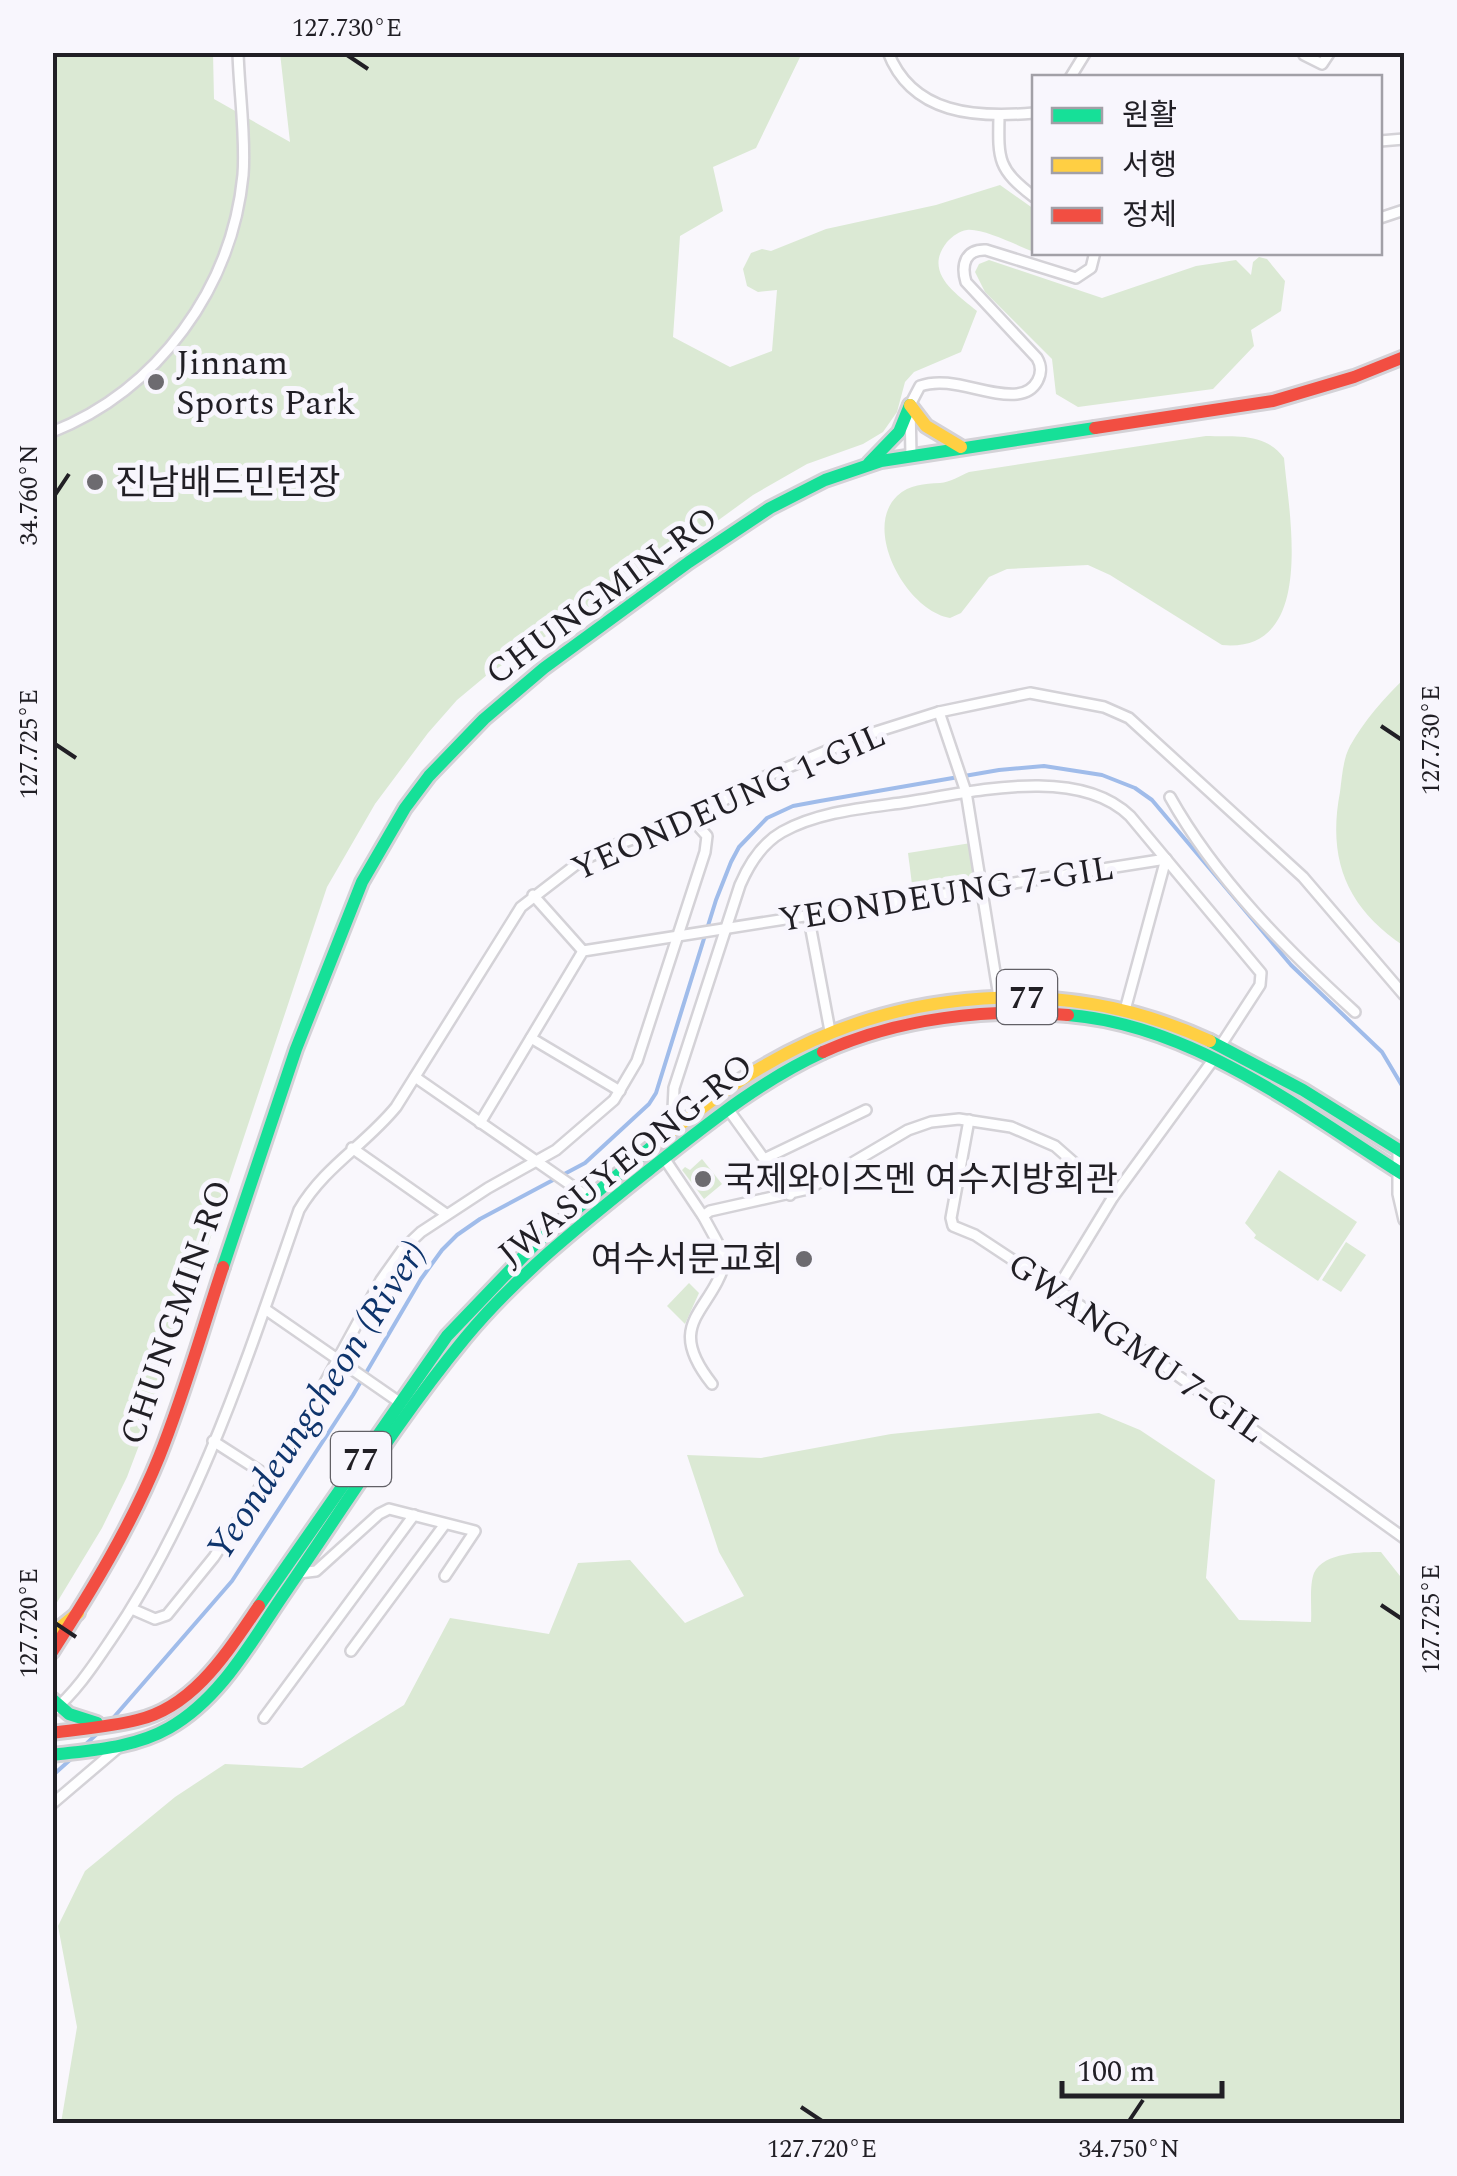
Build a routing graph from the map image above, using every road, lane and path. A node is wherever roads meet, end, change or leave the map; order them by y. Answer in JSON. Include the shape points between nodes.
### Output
{"nodes":[{"id":1,"x":238,"y":52,"type":"edge"},
{"id":2,"x":888,"y":52,"type":"edge"},
{"id":3,"x":1086,"y":52,"type":"edge"},
{"id":4,"x":1330,"y":52,"type":"edge"},
{"id":5,"x":1304,"y":54,"type":"edge"},
{"id":6,"x":1072,"y":75,"type":"edge"},
{"id":7,"x":1032,"y":113,"type":"edge"},
{"id":8,"x":999,"y":116,"type":"junction"},
{"id":9,"x":1032,"y":195,"type":"edge"},
{"id":10,"x":1093,"y":255,"type":"edge"},
{"id":11,"x":1404,"y":357,"type":"edge"},
{"id":12,"x":910,"y":404,"type":"junction"},
{"id":13,"x":52,"y":432,"type":"edge"},
{"id":14,"x":964,"y":448,"type":"junction"},
{"id":15,"x":912,"y":456,"type":"junction"},
{"id":16,"x":868,"y":464,"type":"junction"},
{"id":17,"x":940,"y":712,"type":"junction"},
{"id":18,"x":966,"y":792,"type":"junction"},
{"id":19,"x":1170,"y":796,"type":"dead end"},
{"id":20,"x":692,"y":819,"type":"junction"},
{"id":21,"x":1166,"y":859,"type":"junction"},
{"id":22,"x":981,"y":888,"type":"junction"},
{"id":23,"x":533,"y":895,"type":"junction"},
{"id":24,"x":808,"y":914,"type":"junction"},
{"id":25,"x":727,"y":926,"type":"junction"},
{"id":26,"x":677,"y":936,"type":"junction"},
{"id":27,"x":583,"y":951,"type":"junction"},
{"id":28,"x":1404,"y":995,"type":"edge"},
{"id":29,"x":998,"y":997,"type":"junction"},
{"id":30,"x":1126,"y":1010,"type":"junction"},
{"id":31,"x":1355,"y":1012,"type":"dead end"},
{"id":32,"x":830,"y":1031,"type":"junction"},
{"id":33,"x":531,"y":1038,"type":"junction"},
{"id":34,"x":1221,"y":1045,"type":"junction"},
{"id":35,"x":1213,"y":1060,"type":"junction"},
{"id":36,"x":414,"y":1077,"type":"junction"},
{"id":37,"x":620,"y":1091,"type":"junction"},
{"id":38,"x":728,"y":1109,"type":"junction"},
{"id":39,"x":866,"y":1110,"type":"dead end"},
{"id":40,"x":687,"y":1120,"type":"junction"},
{"id":41,"x":969,"y":1120,"type":"junction"},
{"id":42,"x":480,"y":1123,"type":"junction"},
{"id":43,"x":702,"y":1128,"type":"junction"},
{"id":44,"x":352,"y":1148,"type":"junction"},
{"id":45,"x":1401,"y":1151,"type":"edge"},
{"id":46,"x":664,"y":1158,"type":"junction"},
{"id":47,"x":764,"y":1159,"type":"junction"},
{"id":48,"x":538,"y":1162,"type":"junction"},
{"id":49,"x":1401,"y":1173,"type":"edge"},
{"id":50,"x":585,"y":1195,"type":"junction"},
{"id":51,"x":790,"y":1195,"type":"junction"},
{"id":52,"x":1113,"y":1197,"type":"junction"},
{"id":53,"x":446,"y":1214,"type":"junction"},
{"id":54,"x":703,"y":1216,"type":"junction"},
{"id":55,"x":1404,"y":1220,"type":"edge"},
{"id":56,"x":1057,"y":1290,"type":"junction"},
{"id":57,"x":265,"y":1308,"type":"junction"},
{"id":58,"x":337,"y":1358,"type":"junction"},
{"id":59,"x":712,"y":1384,"type":"dead end"},
{"id":60,"x":406,"y":1406,"type":"junction"},
{"id":61,"x":213,"y":1441,"type":"junction"},
{"id":62,"x":269,"y":1477,"type":"junction"},
{"id":63,"x":414,"y":1515,"type":"junction"},
{"id":64,"x":445,"y":1524,"type":"junction"},
{"id":65,"x":1404,"y":1538,"type":"edge"},
{"id":66,"x":299,"y":1573,"type":"junction"},
{"id":67,"x":445,"y":1576,"type":"dead end"},
{"id":68,"x":132,"y":1609,"type":"junction"},
{"id":69,"x":78,"y":1613,"type":"junction"},
{"id":70,"x":52,"y":1634,"type":"edge"},
{"id":71,"x":351,"y":1650,"type":"dead end"},
{"id":72,"x":52,"y":1652,"type":"edge"},
{"id":73,"x":58,"y":1708,"type":"edge"},
{"id":74,"x":264,"y":1718,"type":"dead end"},
{"id":75,"x":111,"y":1724,"type":"junction"},
{"id":76,"x":52,"y":1733,"type":"edge"},
{"id":77,"x":121,"y":1745,"type":"junction"},
{"id":78,"x":68,"y":1753,"type":"junction"},
{"id":79,"x":52,"y":1755,"type":"edge"},
{"id":80,"x":52,"y":1804,"type":"edge"}],
"edges":[{"from":1,"to":13,"type":"street","via":[[243,172],[236,221],[202,305],[152,367],[116,398]]},
{"from":2,"to":8,"type":"street","via":[[901,78],[925,99]]},
{"from":3,"to":6,"type":"street"},
{"from":4,"to":5,"type":"street","via":[[1322,64]]},
{"from":7,"to":8,"type":"street"},
{"from":8,"to":9,"type":"street","via":[[1002,168]]},
{"from":10,"to":12,"type":"street","via":[[1091,268],[1076,278],[988,251],[968,256],[966,282],[1038,358],[1040,376],[1019,394],[928,383]]},
{"from":11,"to":14,"type":"main road","name":"CHUNGMIN-RO","via":[[1273,400]]},
{"from":12,"to":14,"type":"main road","via":[[926,426]]},
{"from":12,"to":15,"type":"street"},
{"from":12,"to":16,"type":"main road","via":[[899,432]]},
{"from":14,"to":15,"type":"main road","name":"CHUNGMIN-RO"},
{"from":15,"to":16,"type":"main road","name":"CHUNGMIN-RO"},
{"from":16,"to":69,"type":"main road","name":"CHUNGMIN-RO","via":[[774,508],[544,667],[456,748],[404,810],[328,959],[149,1480]]},
{"from":17,"to":18,"type":"street"},
{"from":17,"to":20,"type":"street","name":"YEONDEUNG 1-GIL","via":[[760,779]]},
{"from":17,"to":28,"type":"street","name":"YEONDEUNG 1-GIL","via":[[1030,693],[1125,715],[1303,877]]},
{"from":18,"to":21,"type":"street","via":[[1032,786],[1100,796],[1123,809]]},
{"from":18,"to":22,"type":"street"},
{"from":18,"to":25,"type":"street","via":[[829,815],[784,831],[750,864]]},
{"from":19,"to":31,"type":"street","via":[[1198,842],[1297,960]]},
{"from":20,"to":23,"type":"street","name":"YEONDEUNG 1-GIL","via":[[582,860]]},
{"from":20,"to":26,"type":"street","via":[[705,832],[706,846]]},
{"from":21,"to":22,"type":"street","name":"YEONDEUNG 7-GIL"},
{"from":21,"to":30,"type":"street"},
{"from":21,"to":34,"type":"street","via":[[1261,973]]},
{"from":22,"to":24,"type":"street","name":"YEONDEUNG 7-GIL"},
{"from":22,"to":29,"type":"street"},
{"from":23,"to":27,"type":"street"},
{"from":23,"to":36,"type":"street","name":"YEONDEUNG 1-GIL"},
{"from":24,"to":25,"type":"street","name":"YEONDEUNG 7-GIL"},
{"from":24,"to":32,"type":"street"},
{"from":25,"to":26,"type":"street","name":"YEONDEUNG 7-GIL"},
{"from":25,"to":40,"type":"street","via":[[674,1088],[673,1110]]},
{"from":26,"to":27,"type":"street"},
{"from":26,"to":37,"type":"street","via":[[638,1060]]},
{"from":27,"to":33,"type":"street"},
{"from":29,"to":30,"type":"main road","name":"JWASUYEONG-RO","number":"77","via":[[1078,1000]]},
{"from":29,"to":32,"type":"main road","name":"JWASUYEONG-RO","number":"77","via":[[923,1006]]},
{"from":30,"to":34,"type":"main road","name":"JWASUYEONG-RO","number":"77"},
{"from":32,"to":40,"type":"main road","name":"JWASUYEONG-RO","number":"77","via":[[764,1065]]},
{"from":33,"to":37,"type":"street"},
{"from":33,"to":42,"type":"street"},
{"from":34,"to":45,"type":"main road","name":"JWASUYEONG-RO","number":"77"},
{"from":35,"to":38,"type":"main road","name":"JWASUYEONG-RO","number":"77","via":[[1150,1032],[1090,1018],[968,1017],[896,1028],[830,1049],[791,1066]]},
{"from":35,"to":49,"type":"main road","name":"JWASUYEONG-RO","number":"77"},
{"from":35,"to":52,"type":"street"},
{"from":36,"to":42,"type":"street"},
{"from":36,"to":44,"type":"street","name":"YEONDEUNG 1-GIL","via":[[388,1116]]},
{"from":37,"to":48,"type":"street"},
{"from":38,"to":43,"type":"main road","name":"JWASUYEONG-RO","number":"77"},
{"from":38,"to":47,"type":"street"},
{"from":39,"to":47,"type":"street"},
{"from":40,"to":43,"type":"main road"},
{"from":40,"to":50,"type":"main road","name":"JWASUYEONG-RO","number":"77"},
{"from":41,"to":51,"type":"street","via":[[908,1130]]},
{"from":41,"to":52,"type":"street","via":[[1010,1127],[1055,1146]]},
{"from":41,"to":56,"type":"street","name":"GWANGMU 7-GIL","via":[[952,1224]]},
{"from":42,"to":48,"type":"street"},
{"from":43,"to":46,"type":"main road","name":"JWASUYEONG-RO","number":"77"},
{"from":44,"to":53,"type":"street"},
{"from":44,"to":57,"type":"street","name":"YEONDEUNG 1-GIL","via":[[299,1210]]},
{"from":45,"to":49,"type":"street"},
{"from":46,"to":54,"type":"street"},
{"from":46,"to":60,"type":"main road","name":"JWASUYEONG-RO","number":"77","via":[[522,1276]]},
{"from":47,"to":51,"type":"street"},
{"from":48,"to":50,"type":"street"},
{"from":48,"to":53,"type":"street"},
{"from":49,"to":55,"type":"street"},
{"from":50,"to":60,"type":"main road","name":"JWASUYEONG-RO","number":"77","via":[[481,1295],[447,1336]]},
{"from":51,"to":54,"type":"street"},
{"from":52,"to":56,"type":"street"},
{"from":53,"to":58,"type":"street","via":[[391,1264]]},
{"from":54,"to":59,"type":"street","via":[[726,1260],[691,1335],[692,1356]]},
{"from":56,"to":65,"type":"street","name":"GWANGMU 7-GIL"},
{"from":57,"to":58,"type":"street"},
{"from":57,"to":61,"type":"street","name":"YEONDEUNG 1-GIL"},
{"from":58,"to":60,"type":"street"},
{"from":58,"to":62,"type":"street"},
{"from":60,"to":66,"type":"main road","name":"JWASUYEONG-RO","number":"77"},
{"from":60,"to":75,"type":"main road","name":"JWASUYEONG-RO","number":"77","via":[[223,1656],[176,1704]]},
{"from":61,"to":62,"type":"street"},
{"from":61,"to":68,"type":"street","name":"YEONDEUNG 1-GIL"},
{"from":62,"to":68,"type":"street","via":[[168,1616],[155,1619]]},
{"from":63,"to":64,"type":"street"},
{"from":63,"to":66,"type":"street","via":[[384,1510],[316,1571]]},
{"from":63,"to":74,"type":"street"},
{"from":64,"to":67,"type":"street","via":[[475,1531]]},
{"from":64,"to":71,"type":"street"},
{"from":66,"to":77,"type":"main road","name":"JWASUYEONG-RO","number":"77","via":[[202,1701],[170,1728]]},
{"from":68,"to":73,"type":"street","name":"YEONDEUNG 1-GIL"},
{"from":69,"to":70,"type":"main road"},
{"from":69,"to":72,"type":"main road","name":"CHUNGMIN-RO"},
{"from":73,"to":75,"type":"main road"},
{"from":75,"to":76,"type":"main road","number":"77"},
{"from":75,"to":78,"type":"main road","via":[[111,1732],[63,1740],[60,1748]]},
{"from":77,"to":78,"type":"main road","number":"77"},
{"from":77,"to":80,"type":"street"},
{"from":78,"to":79,"type":"main road","number":"77"}]}
